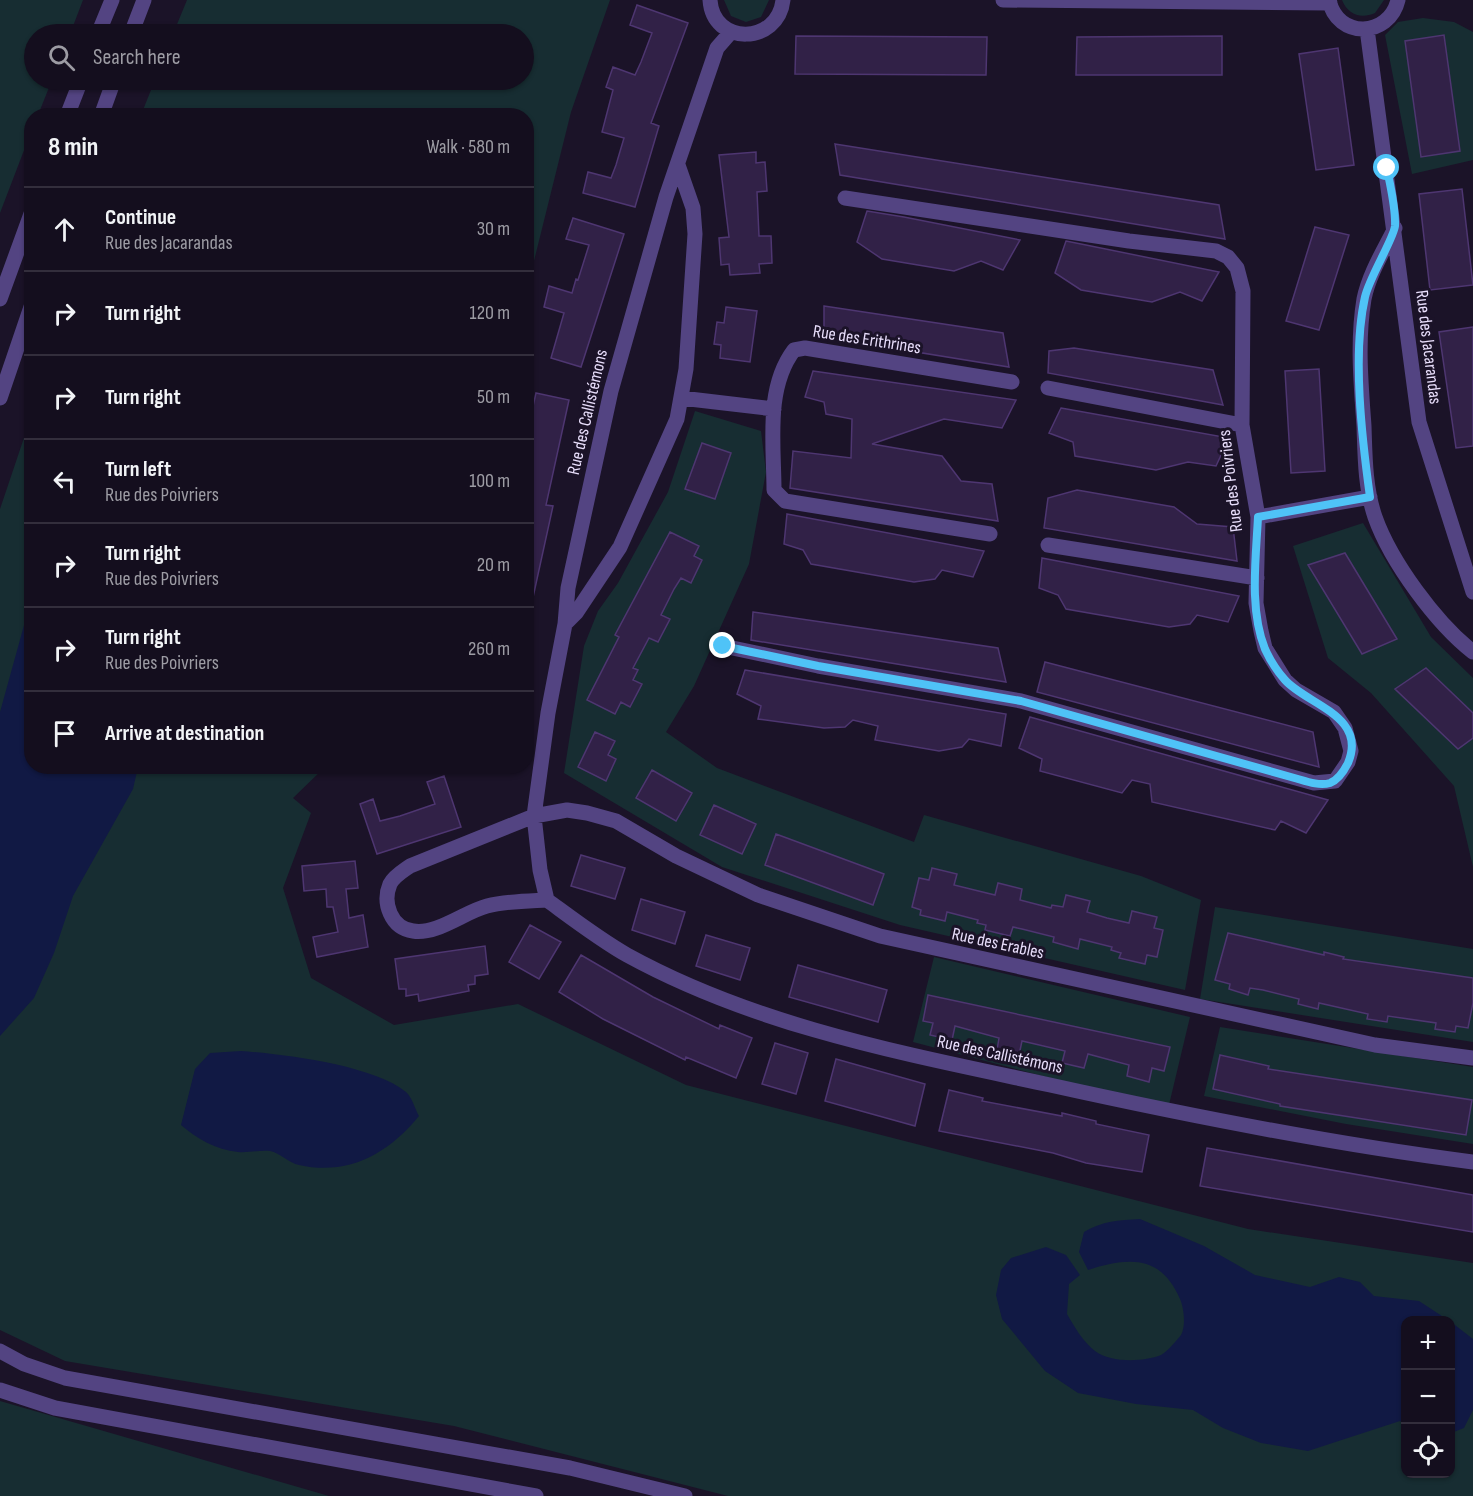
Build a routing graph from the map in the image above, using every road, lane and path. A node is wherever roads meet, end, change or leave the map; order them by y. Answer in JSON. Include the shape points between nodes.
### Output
{"nodes":[{"id":1,"x":112,"y":0,"type":"edge"},
{"id":2,"x":144,"y":0,"type":"edge"},
{"id":3,"x":710,"y":0,"type":"edge"},
{"id":4,"x":783,"y":0,"type":"edge"},
{"id":5,"x":1003,"y":0,"type":"edge"},
{"id":6,"x":1398,"y":0,"type":"edge"},
{"id":7,"x":1330,"y":2,"type":"edge"},
{"id":8,"x":102,"y":24,"type":"edge"},
{"id":9,"x":135,"y":24,"type":"edge"},
{"id":10,"x":1367,"y":29,"type":"junction"},
{"id":11,"x":731,"y":32,"type":"junction"},
{"id":12,"x":77,"y":90,"type":"edge"},
{"id":13,"x":110,"y":90,"type":"edge"},
{"id":14,"x":70,"y":108,"type":"edge"},
{"id":15,"x":104,"y":108,"type":"edge"},
{"id":16,"x":678,"y":165,"type":"junction"},
{"id":17,"x":845,"y":198,"type":"dead end"},
{"id":18,"x":1395,"y":228,"type":"junction"},
{"id":19,"x":24,"y":233,"type":"edge"},
{"id":20,"x":0,"y":299,"type":"edge"},
{"id":21,"x":24,"y":328,"type":"edge"},
{"id":22,"x":1012,"y":382,"type":"dead end"},
{"id":23,"x":1048,"y":388,"type":"dead end"},
{"id":24,"x":0,"y":398,"type":"edge"},
{"id":25,"x":681,"y":398,"type":"junction"},
{"id":26,"x":774,"y":409,"type":"junction"},
{"id":27,"x":1242,"y":424,"type":"junction"},
{"id":28,"x":1370,"y":497,"type":"junction"},
{"id":29,"x":1258,"y":517,"type":"junction"},
{"id":30,"x":990,"y":534,"type":"dead end"},
{"id":31,"x":1048,"y":545,"type":"dead end"},
{"id":32,"x":1257,"y":578,"type":"junction"},
{"id":33,"x":1473,"y":592,"type":"edge"},
{"id":34,"x":565,"y":624,"type":"junction"},
{"id":35,"x":723,"y":646,"type":"dead end"},
{"id":36,"x":1473,"y":652,"type":"edge"},
{"id":37,"x":534,"y":816,"type":"junction"},
{"id":38,"x":547,"y":900,"type":"junction"},
{"id":39,"x":1473,"y":1058,"type":"edge"},
{"id":40,"x":1473,"y":1162,"type":"edge"},
{"id":41,"x":0,"y":1351,"type":"edge"},
{"id":42,"x":0,"y":1390,"type":"edge"},
{"id":43,"x":536,"y":1496,"type":"edge"},
{"id":44,"x":685,"y":1496,"type":"edge"}],
"edges":[{"from":1,"to":8,"type":"street"},
{"from":2,"to":9,"type":"street"},
{"from":3,"to":11,"type":"street","via":[[717,21]]},
{"from":4,"to":11,"type":"street","via":[[777,19],[764,31],[748,35]]},
{"from":5,"to":7,"type":"street"},
{"from":6,"to":10,"type":"street","via":[[1387,21]]},
{"from":7,"to":10,"type":"street","via":[[1344,24]]},
{"from":10,"to":18,"type":"street","name":"Rue des Jacarandas"},
{"from":11,"to":16,"type":"street","name":"Rue des Callistémons","via":[[717,48]]},
{"from":12,"to":14,"type":"street"},
{"from":13,"to":15,"type":"street"},
{"from":16,"to":25,"type":"street","via":[[693,208],[695,234]]},
{"from":16,"to":34,"type":"street","name":"Rue des Callistémons","via":[[610,391],[568,588]]},
{"from":17,"to":27,"type":"street","name":"Rue des Poivriers","via":[[1129,241],[1216,250],[1237,268],[1244,291]]},
{"from":18,"to":28,"type":"street","via":[[1365,297],[1360,343]]},
{"from":18,"to":33,"type":"street","name":"Rue des Jacarandas","via":[[1419,422]]},
{"from":19,"to":20,"type":"street"},
{"from":21,"to":24,"type":"street"},
{"from":22,"to":26,"type":"street","name":"Rue des Erithrines","via":[[805,348],[794,350],[781,370]]},
{"from":23,"to":27,"type":"street"},
{"from":25,"to":26,"type":"street"},
{"from":25,"to":34,"type":"street","via":[[670,437],[620,547]]},
{"from":26,"to":30,"type":"street","name":"Rue des Erithrines","via":[[774,490],[785,501]]},
{"from":27,"to":29,"type":"street","name":"Rue des Poivriers"},
{"from":28,"to":29,"type":"street"},
{"from":28,"to":36,"type":"street","via":[[1376,518],[1401,566],[1456,639]]},
{"from":29,"to":32,"type":"street","name":"Rue des Poivriers"},
{"from":31,"to":32,"type":"street"},
{"from":32,"to":35,"type":"street","name":"Rue des Poivriers","via":[[1261,631],[1275,667],[1296,690],[1334,712],[1349,738],[1348,762],[1335,781],[1326,784],[1298,779],[1021,701]]},
{"from":34,"to":37,"type":"street","name":"Rue des Callistémons"},
{"from":37,"to":38,"type":"street","name":"Rue des Callistémons"},
{"from":37,"to":38,"type":"street","via":[[410,866],[390,885],[387,905],[398,925],[423,931],[486,906]]},
{"from":37,"to":39,"type":"street","name":"Rue des Erables","via":[[567,810],[616,821],[676,856],[758,895],[880,936],[1375,1045]]},
{"from":38,"to":40,"type":"street","name":"Rue des Callistémons","via":[[616,948],[661,973],[719,999],[840,1039],[1170,1112]]},
{"from":41,"to":44,"type":"street","via":[[65,1378],[558,1466]]},
{"from":42,"to":43,"type":"street","via":[[55,1408]]}]}
